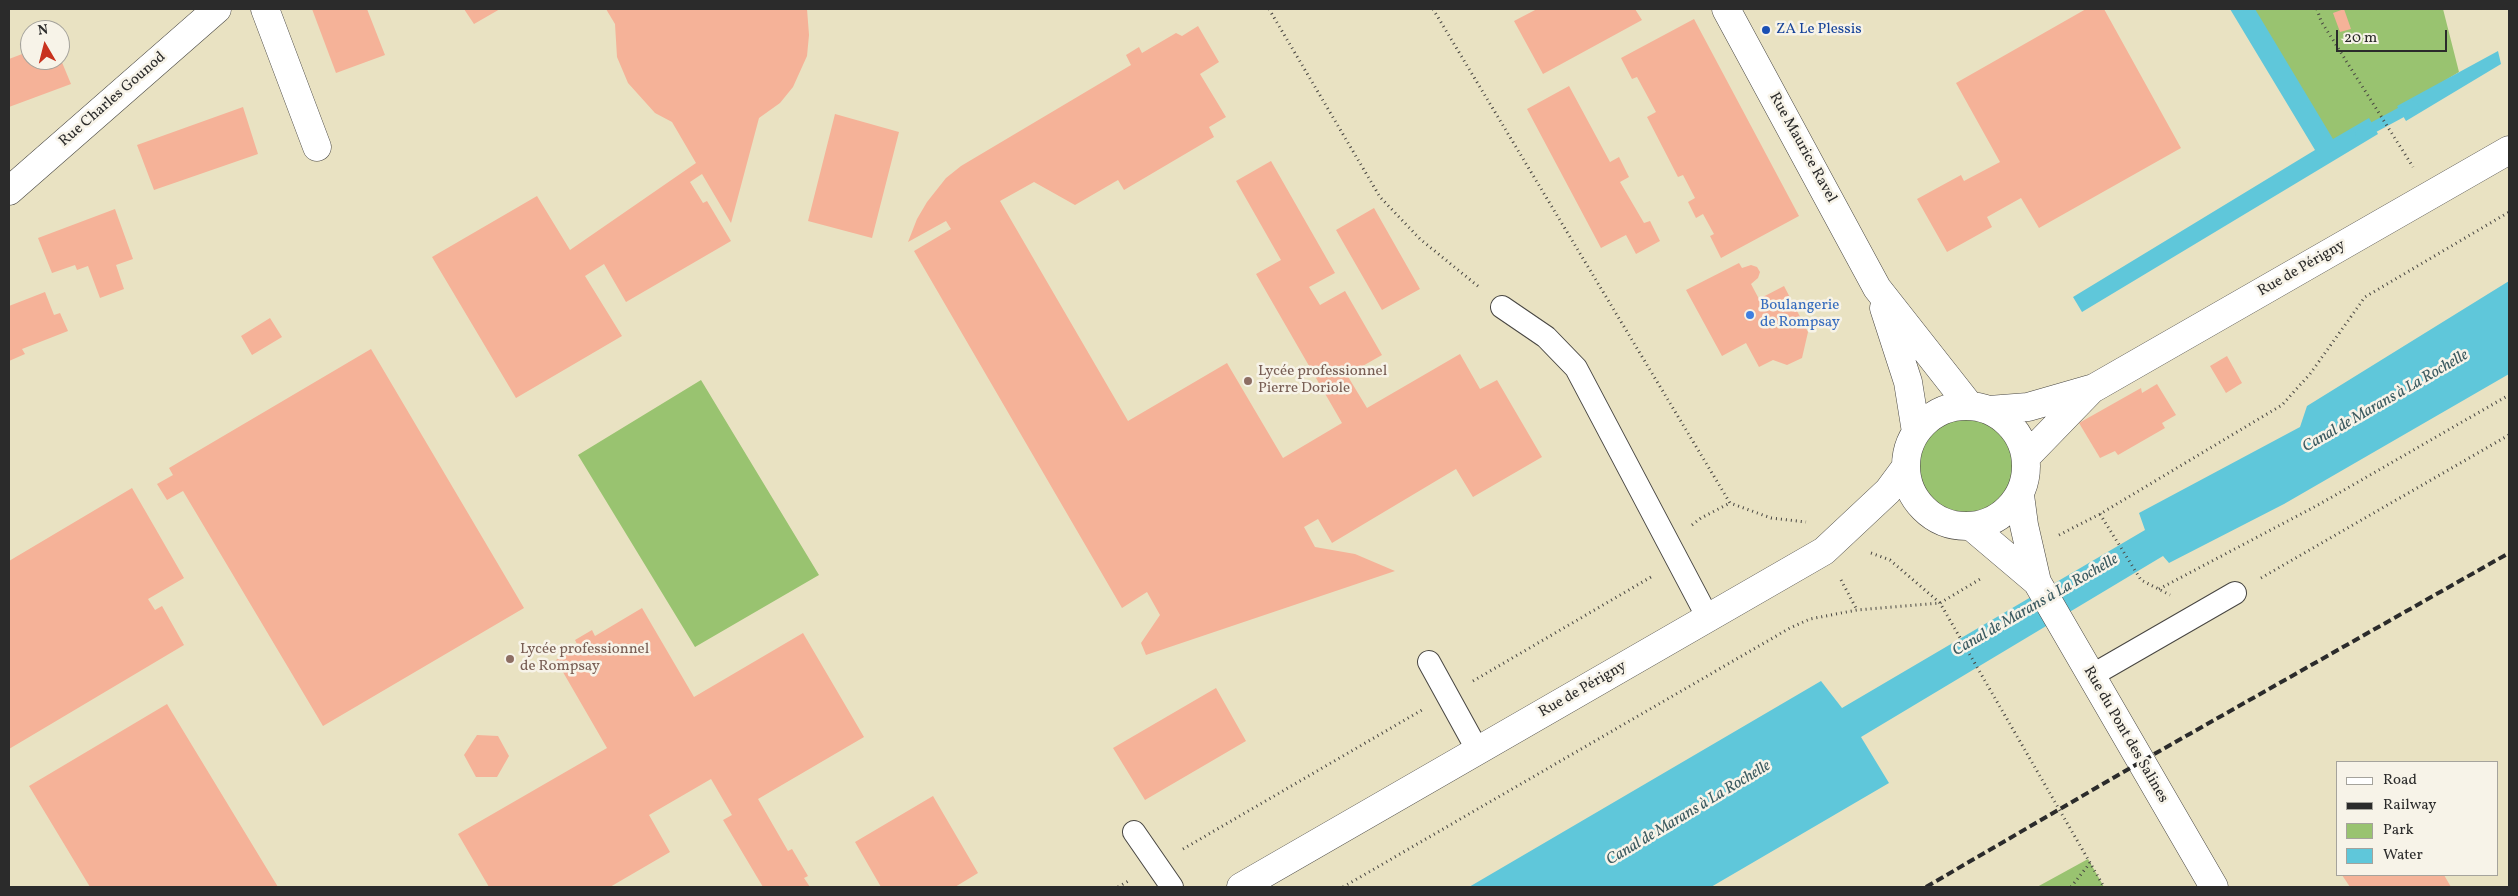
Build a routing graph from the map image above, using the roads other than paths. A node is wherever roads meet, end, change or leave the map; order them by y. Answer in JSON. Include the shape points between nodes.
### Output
{"nodes":[{"id":1,"x":217,"y":9,"type":"edge"},
{"id":2,"x":264,"y":9,"type":"edge"},
{"id":3,"x":1726,"y":9,"type":"edge"},
{"id":4,"x":317,"y":147,"type":"dead end"},
{"id":5,"x":2509,"y":150,"type":"edge"},
{"id":6,"x":9,"y":192,"type":"edge"},
{"id":7,"x":1877,"y":288,"type":"junction"},
{"id":8,"x":1502,"y":306,"type":"road end"},
{"id":9,"x":2094,"y":388,"type":"junction"},
{"id":10,"x":1979,"y":408,"type":"junction"},
{"id":11,"x":1916,"y":432,"type":"junction"},
{"id":12,"x":2026,"y":456,"type":"junction"},
{"id":13,"x":1905,"y":468,"type":"junction"},
{"id":14,"x":2020,"y":495,"type":"junction"},
{"id":15,"x":1972,"y":527,"type":"junction"},
{"id":16,"x":2037,"y":582,"type":"junction"},
{"id":17,"x":2235,"y":593,"type":"road end"},
{"id":18,"x":1708,"y":618,"type":"junction"},
{"id":19,"x":1429,"y":662,"type":"dead end"},
{"id":20,"x":2091,"y":676,"type":"junction"},
{"id":21,"x":1478,"y":751,"type":"junction"},
{"id":22,"x":1134,"y":832,"type":"dead end"},
{"id":23,"x":1172,"y":887,"type":"edge"},
{"id":24,"x":1242,"y":887,"type":"edge"},
{"id":25,"x":2214,"y":887,"type":"edge"}],
"edges":[{"from":1,"to":6,"type":"street","name":"Rue Charles Gounod"},
{"from":2,"to":4,"type":"street"},
{"from":3,"to":7,"type":"street","name":"Rue Maurice Ravel"},
{"from":5,"to":9,"type":"street","name":"Rue de Périgny"},
{"from":7,"to":10,"type":"street","name":"Rue Maurice Ravel"},
{"from":7,"to":11,"type":"street","name":"Rue Maurice Ravel","via":[[1908,382]]},
{"from":8,"to":18,"type":"lane","via":[[1546,337],[1576,368]]},
{"from":9,"to":10,"type":"street","name":"Rue de Périgny","via":[[2028,407]]},
{"from":9,"to":12,"type":"street","name":"Rue de Périgny"},
{"from":10,"to":11,"type":"street","via":[[1950,408],[1931,416]]},
{"from":10,"to":12,"type":"street","via":[[2007,421],[2020,436]]},
{"from":11,"to":13,"type":"street","via":[[1908,448]]},
{"from":12,"to":14,"type":"street","via":[[2027,476]]},
{"from":13,"to":15,"type":"street","via":[[1909,488],[1919,505],[1934,518],[1952,526]]},
{"from":13,"to":18,"type":"street","name":"Rue de Périgny","via":[[1888,491],[1824,551]]},
{"from":14,"to":15,"type":"street","via":[[2008,511],[1992,522]]},
{"from":14,"to":16,"type":"street","name":"Rue du Pont des Salines"},
{"from":15,"to":16,"type":"street","name":"Rue du Pont des Salines"},
{"from":16,"to":20,"type":"street","name":"Rue du Pont des Salines"},
{"from":17,"to":20,"type":"lane"},
{"from":18,"to":21,"type":"street","name":"Rue de Périgny"},
{"from":19,"to":21,"type":"lane"},
{"from":20,"to":25,"type":"street","name":"Rue du Pont des Salines"},
{"from":21,"to":24,"type":"street","name":"Rue de Périgny"},
{"from":22,"to":23,"type":"lane"}]}
